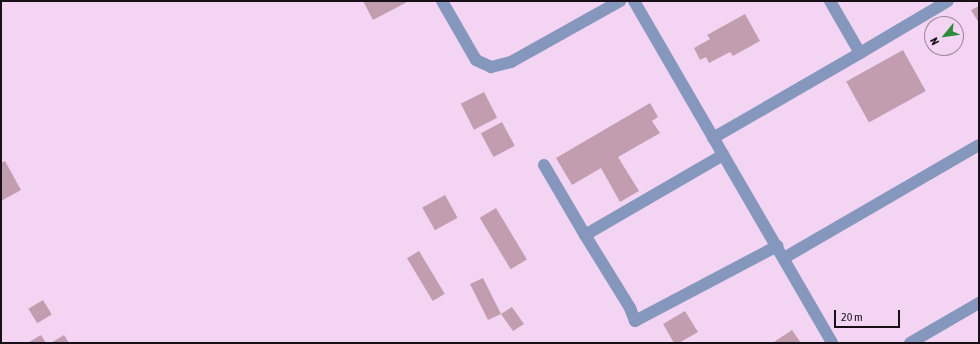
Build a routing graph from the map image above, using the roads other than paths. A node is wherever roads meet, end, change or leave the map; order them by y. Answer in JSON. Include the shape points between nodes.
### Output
{"nodes":[{"id":1,"x":442,"y":1,"type":"edge"},
{"id":2,"x":620,"y":1,"type":"edge"},
{"id":3,"x":634,"y":1,"type":"edge"},
{"id":4,"x":830,"y":1,"type":"edge"},
{"id":5,"x":948,"y":1,"type":"edge"},
{"id":6,"x":860,"y":53,"type":"junction"},
{"id":7,"x":713,"y":138,"type":"junction"},
{"id":8,"x":979,"y":145,"type":"edge"},
{"id":9,"x":723,"y":155,"type":"junction"},
{"id":10,"x":544,"y":165,"type":"dead end"},
{"id":11,"x":585,"y":235,"type":"junction"},
{"id":12,"x":777,"y":246,"type":"junction"},
{"id":13,"x":784,"y":258,"type":"junction"},
{"id":14,"x":979,"y":303,"type":"edge"},
{"id":15,"x":832,"y":343,"type":"edge"},
{"id":16,"x":910,"y":343,"type":"edge"}],
"edges":[{"from":1,"to":2,"type":"street","via":[[476,60],[491,67],[510,62]]},
{"from":3,"to":7,"type":"street"},
{"from":4,"to":6,"type":"street"},
{"from":5,"to":6,"type":"street"},
{"from":6,"to":7,"type":"street"},
{"from":7,"to":9,"type":"street"},
{"from":8,"to":13,"type":"street"},
{"from":9,"to":11,"type":"street"},
{"from":9,"to":12,"type":"street"},
{"from":10,"to":11,"type":"street"},
{"from":11,"to":12,"type":"street","via":[[630,308],[635,321]]},
{"from":12,"to":13,"type":"street"},
{"from":13,"to":15,"type":"street"},
{"from":14,"to":16,"type":"street"}]}
